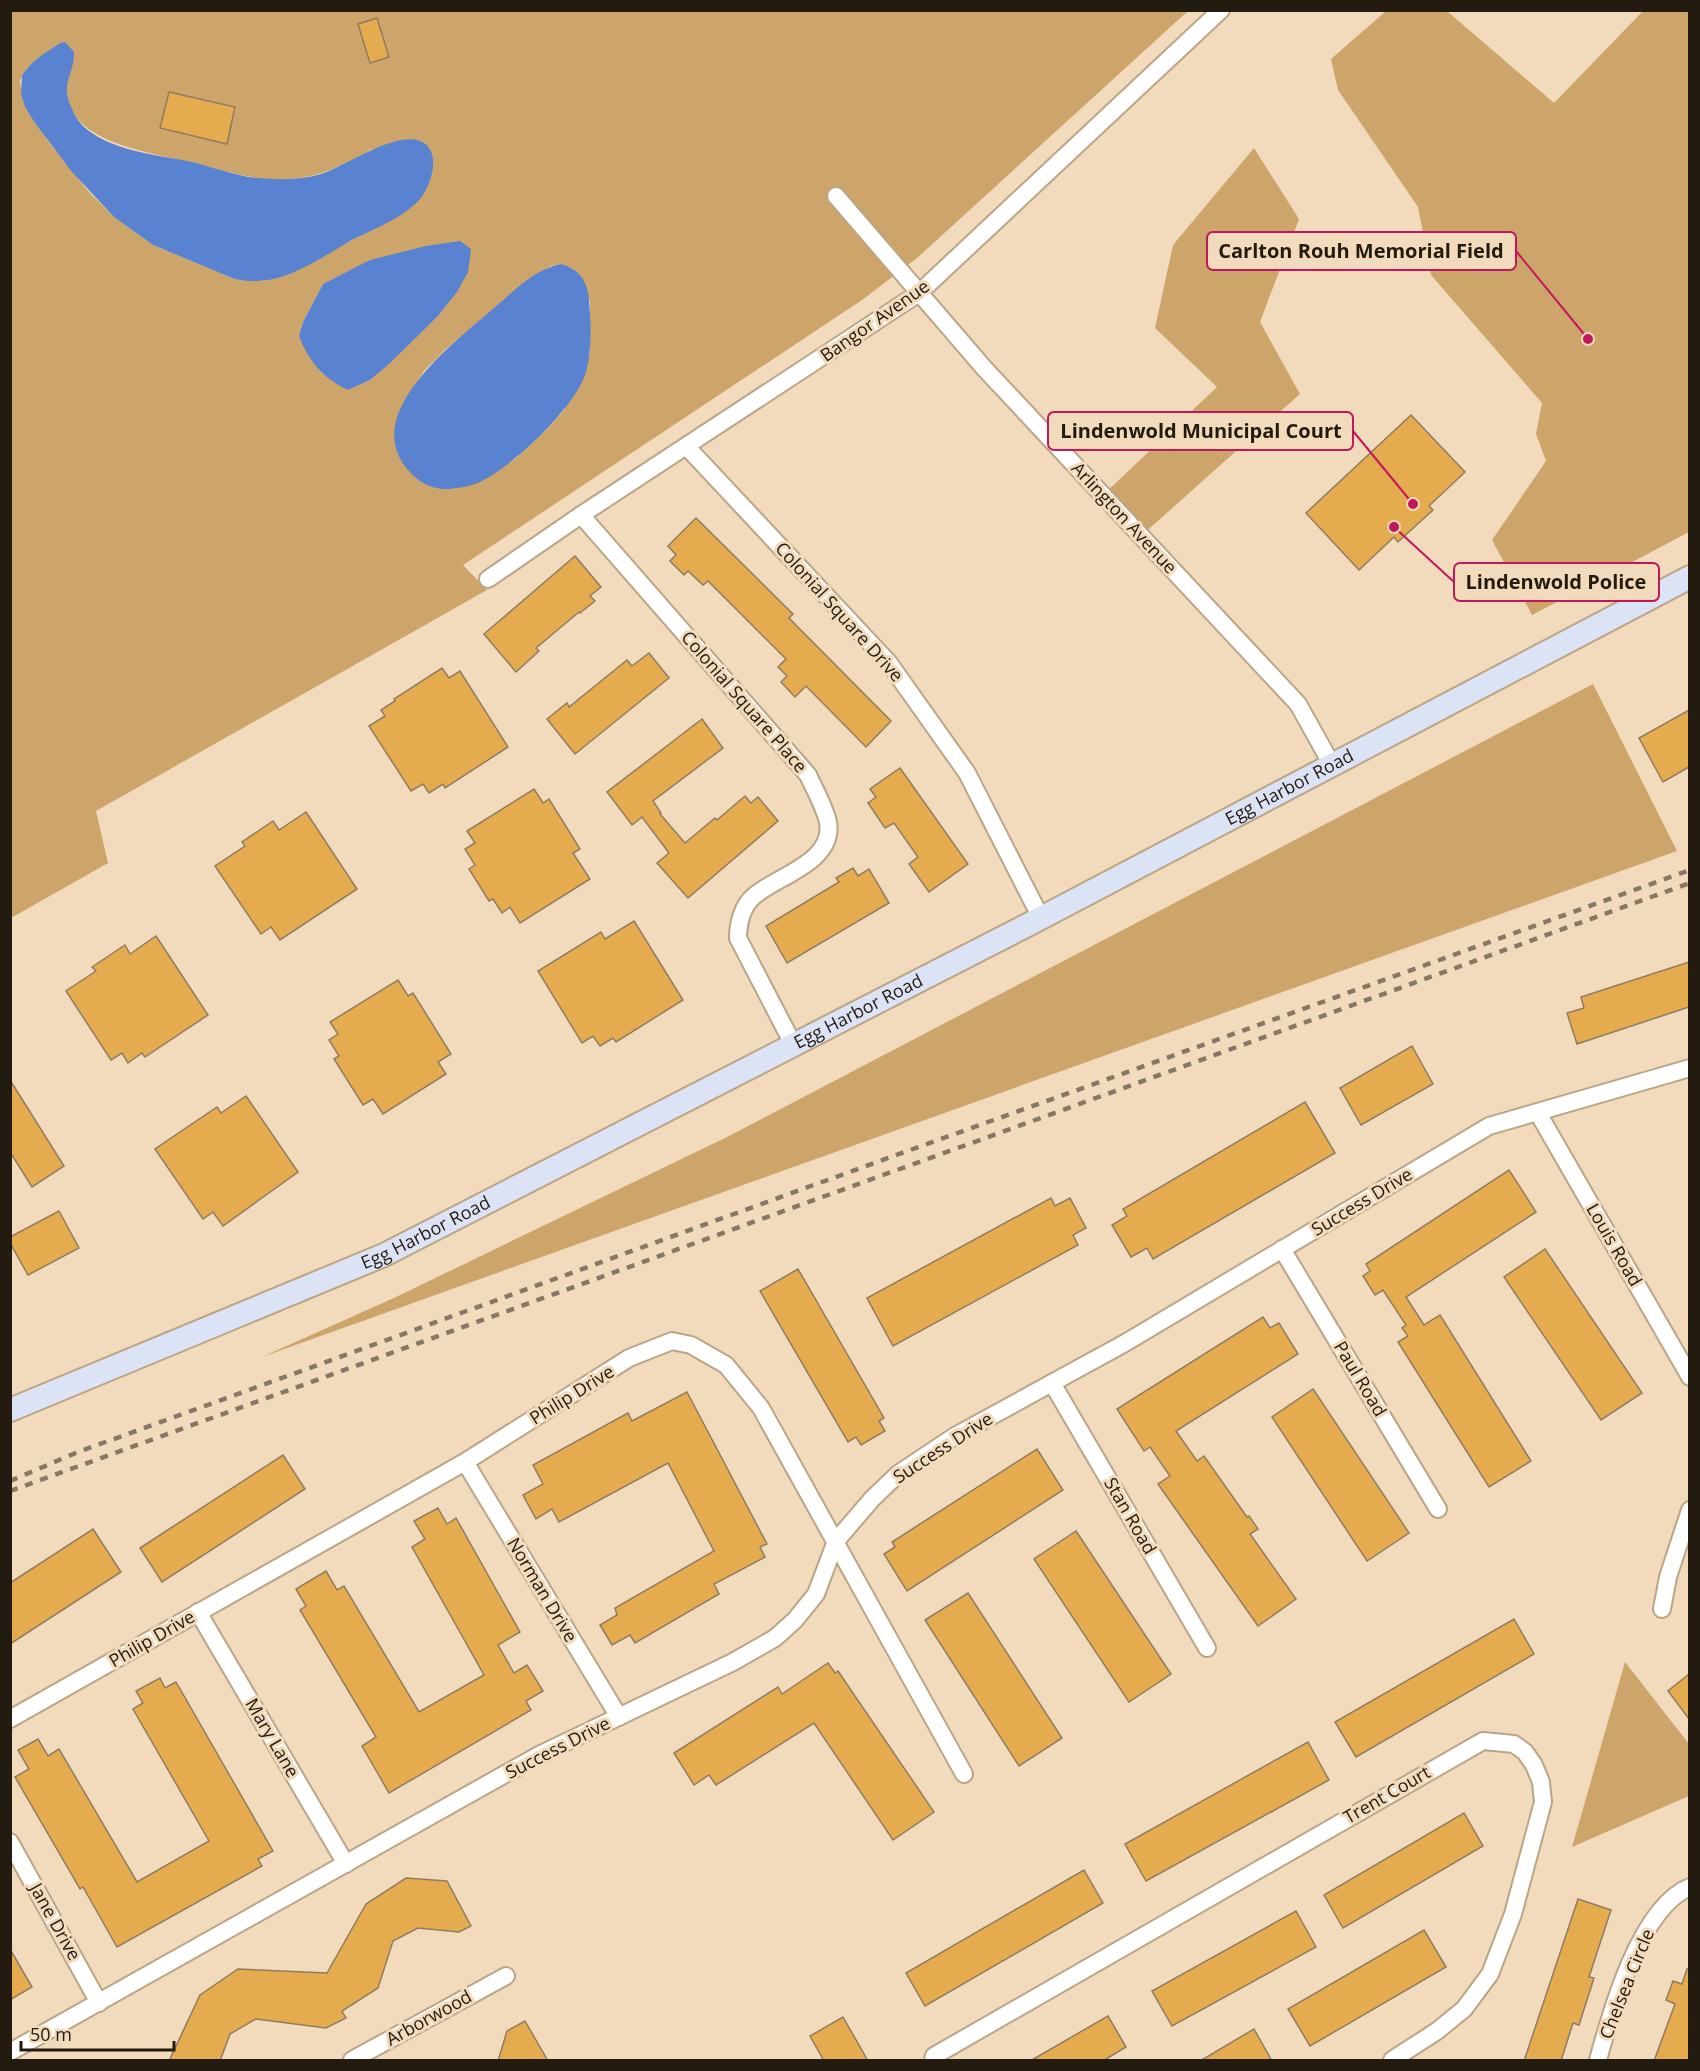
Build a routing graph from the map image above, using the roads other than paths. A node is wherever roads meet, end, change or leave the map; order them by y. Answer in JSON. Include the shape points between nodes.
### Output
{"nodes":[{"id":1,"x":1221,"y":10,"type":"edge"},
{"id":2,"x":836,"y":196,"type":"dead end"},
{"id":3,"x":919,"y":293,"type":"junction"},
{"id":4,"x":686,"y":446,"type":"junction"},
{"id":5,"x":581,"y":515,"type":"junction"},
{"id":6,"x":1689,"y":577,"type":"edge"},
{"id":7,"x":488,"y":579,"type":"dead end"},
{"id":8,"x":1332,"y":765,"type":"junction"},
{"id":9,"x":1041,"y":918,"type":"junction"},
{"id":10,"x":794,"y":1046,"type":"junction"},
{"id":11,"x":1689,"y":1068,"type":"edge"},
{"id":12,"x":1538,"y":1113,"type":"junction"},
{"id":13,"x":1282,"y":1249,"type":"junction"},
{"id":14,"x":1689,"y":1377,"type":"edge"},
{"id":15,"x":1052,"y":1383,"type":"junction"},
{"id":16,"x":10,"y":1410,"type":"edge"},
{"id":17,"x":465,"y":1462,"type":"junction"},
{"id":18,"x":1438,"y":1509,"type":"dead end"},
{"id":19,"x":1689,"y":1509,"type":"edge"},
{"id":20,"x":836,"y":1541,"type":"junction"},
{"id":21,"x":1662,"y":1609,"type":"dead end"},
{"id":22,"x":198,"y":1612,"type":"junction"},
{"id":23,"x":1207,"y":1648,"type":"dead end"},
{"id":24,"x":619,"y":1717,"type":"junction"},
{"id":25,"x":10,"y":1719,"type":"edge"},
{"id":26,"x":964,"y":1774,"type":"dead end"},
{"id":27,"x":10,"y":1842,"type":"edge"},
{"id":28,"x":346,"y":1864,"type":"junction"},
{"id":29,"x":1689,"y":1887,"type":"edge"},
{"id":30,"x":506,"y":1976,"type":"dead end"},
{"id":31,"x":99,"y":2003,"type":"junction"},
{"id":32,"x":10,"y":2052,"type":"edge"},
{"id":33,"x":934,"y":2058,"type":"edge"},
{"id":34,"x":352,"y":2061,"type":"edge"},
{"id":35,"x":1392,"y":2061,"type":"edge"},
{"id":36,"x":1598,"y":2061,"type":"edge"}],
"edges":[{"from":1,"to":3,"type":"street","name":"Bangor Avenue"},
{"from":2,"to":3,"type":"street","name":"Arlington Avenue"},
{"from":3,"to":4,"type":"street","name":"Bangor Avenue"},
{"from":3,"to":8,"type":"street","name":"Arlington Avenue","via":[[984,368],[1298,704]]},
{"from":4,"to":5,"type":"street","name":"Bangor Avenue"},
{"from":4,"to":9,"type":"street","name":"Colonial Square Drive","via":[[889,663],[967,773]]},
{"from":5,"to":7,"type":"street","name":"Bangor Avenue"},
{"from":5,"to":10,"type":"street","name":"Colonial Square Place","via":[[808,775],[828,822],[827,839],[817,856],[752,897],[739,921],[738,938]]},
{"from":6,"to":8,"type":"street","name":"Egg Harbor Road"},
{"from":8,"to":9,"type":"street","name":"Egg Harbor Road"},
{"from":9,"to":10,"type":"street","name":"Egg Harbor Road"},
{"from":10,"to":16,"type":"street","name":"Egg Harbor Road","via":[[384,1255]]},
{"from":11,"to":12,"type":"street","name":"Success Drive"},
{"from":12,"to":13,"type":"street","name":"Success Drive","via":[[1489,1126]]},
{"from":12,"to":14,"type":"street","name":"Louis Road"},
{"from":13,"to":15,"type":"street","name":"Success Drive"},
{"from":13,"to":18,"type":"street","name":"Paul Road"},
{"from":15,"to":20,"type":"street","name":"Success Drive","via":[[955,1436],[898,1474]]},
{"from":15,"to":23,"type":"street","name":"Stan Road"},
{"from":17,"to":20,"type":"street","name":"Philip Drive","via":[[629,1359],[672,1341],[691,1345],[726,1365],[761,1408]]},
{"from":17,"to":22,"type":"street","name":"Philip Drive"},
{"from":17,"to":24,"type":"street","name":"Norman Drive"},
{"from":19,"to":21,"type":"street"},
{"from":20,"to":24,"type":"street","name":"Success Drive","via":[[816,1593],[775,1638]]},
{"from":20,"to":26,"type":"street","name":"Philip Drive"},
{"from":22,"to":25,"type":"street","name":"Philip Drive"},
{"from":22,"to":28,"type":"street","name":"Mary Lane"},
{"from":24,"to":28,"type":"street","name":"Success Drive","via":[[539,1755]]},
{"from":27,"to":31,"type":"street","name":"Jane Drive"},
{"from":28,"to":31,"type":"street","name":"Success Drive"},
{"from":29,"to":36,"type":"street","name":"Chelsea Circle","via":[[1664,1906],[1644,1933],[1610,2017]]},
{"from":30,"to":34,"type":"street","name":"Arborwood"},
{"from":31,"to":32,"type":"street","name":"Success Drive"},
{"from":33,"to":35,"type":"street","name":"Trent Court","via":[[1483,1741],[1514,1744],[1526,1752],[1534,1765],[1543,1802],[1513,1914],[1490,1974],[1464,2009]]}]}
